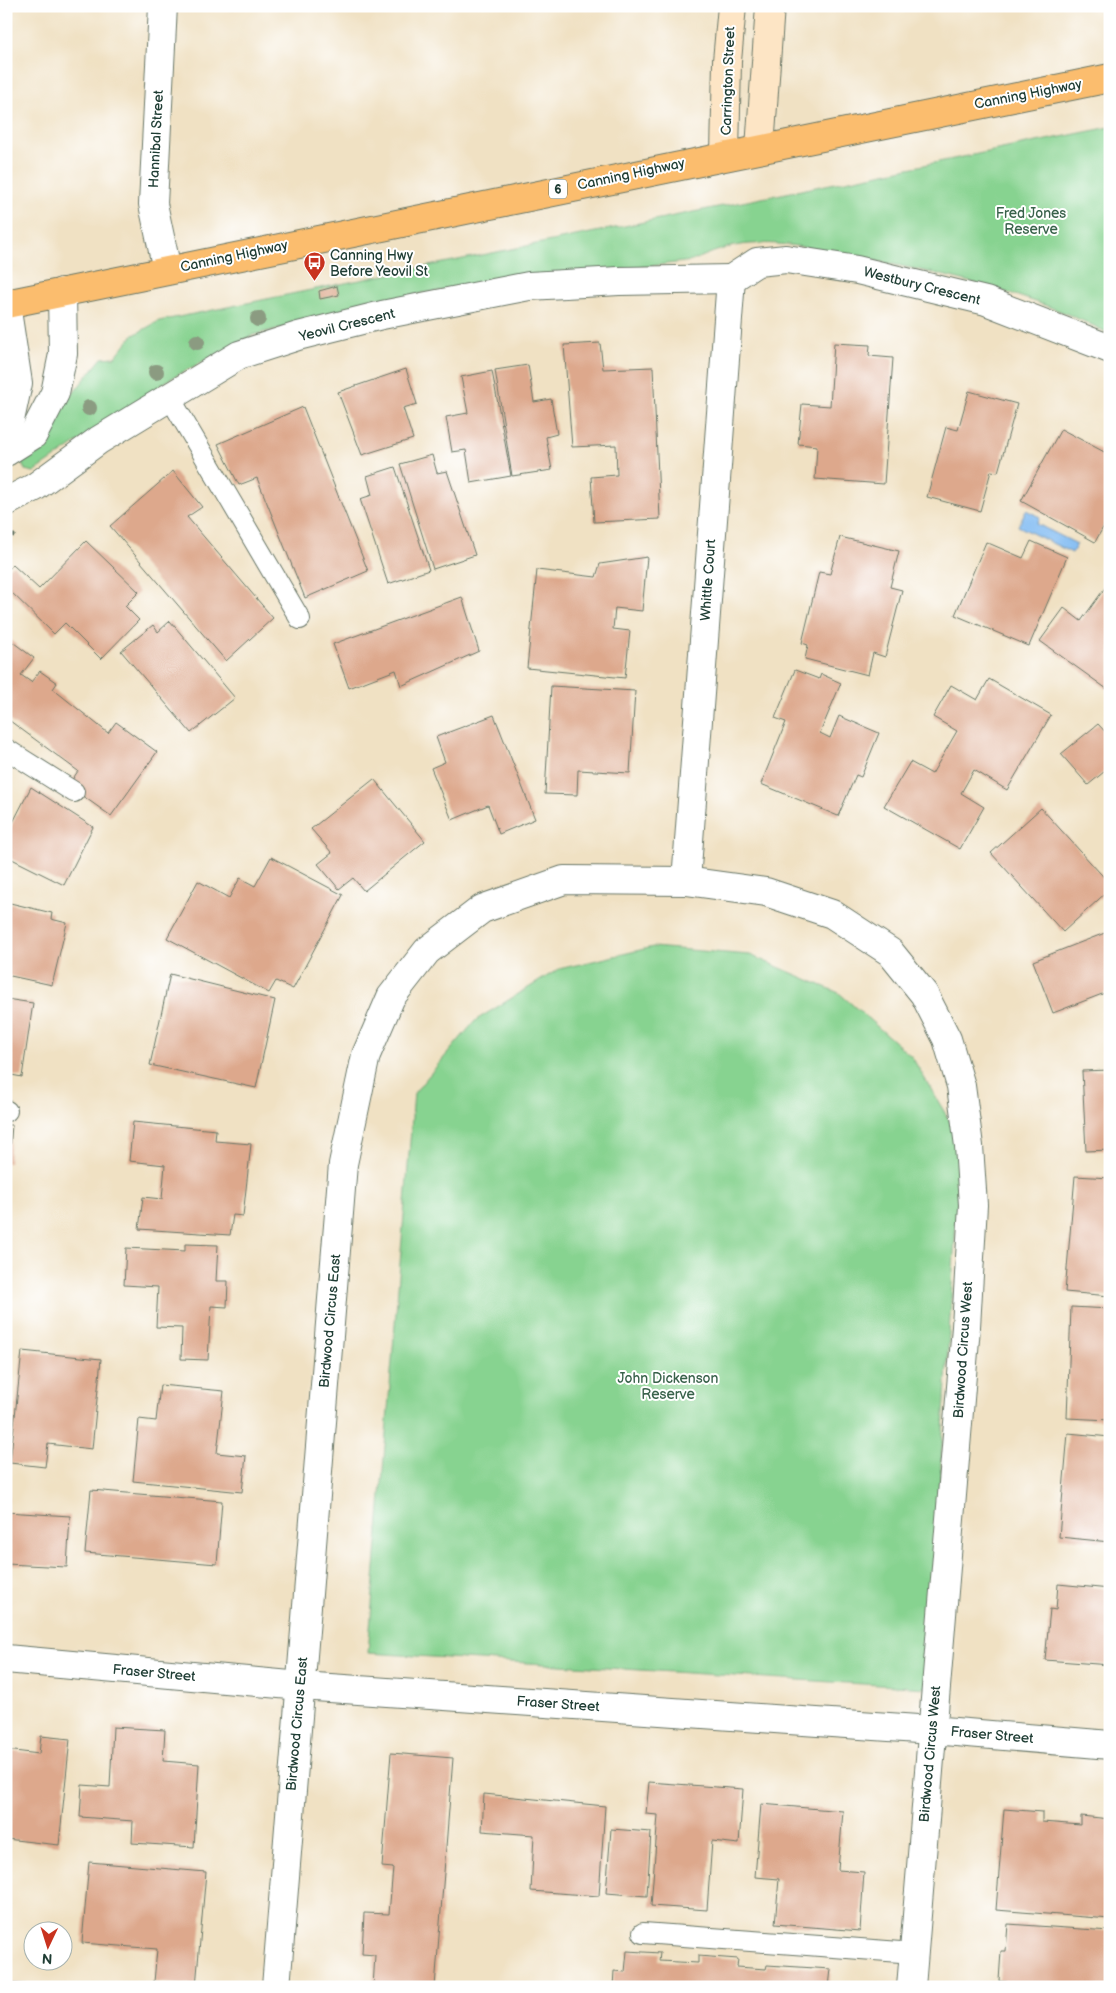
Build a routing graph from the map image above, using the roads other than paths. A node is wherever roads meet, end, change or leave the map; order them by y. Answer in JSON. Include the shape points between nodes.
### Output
{"nodes":[{"id":1,"x":163,"y":6,"type":"edge"},
{"id":2,"x":732,"y":6,"type":"edge"},
{"id":3,"x":770,"y":6,"type":"edge"},
{"id":4,"x":1110,"y":78,"type":"edge"},
{"id":5,"x":760,"y":148,"type":"junction"},
{"id":6,"x":725,"y":155,"type":"junction"},
{"id":7,"x":167,"y":270,"type":"junction"},
{"id":8,"x":731,"y":279,"type":"junction"},
{"id":9,"x":62,"y":292,"type":"junction"},
{"id":10,"x":6,"y":304,"type":"edge"},
{"id":11,"x":1110,"y":349,"type":"edge"},
{"id":12,"x":169,"y":396,"type":"junction"},
{"id":13,"x":6,"y":439,"type":"edge"},
{"id":14,"x":6,"y":452,"type":"edge"},
{"id":15,"x":6,"y":502,"type":"edge"},
{"id":16,"x":300,"y":619,"type":"dead end"},
{"id":17,"x":6,"y":749,"type":"edge"},
{"id":18,"x":74,"y":792,"type":"dead end"},
{"id":19,"x":686,"y":881,"type":"junction"},
{"id":20,"x":6,"y":1659,"type":"edge"},
{"id":21,"x":301,"y":1686,"type":"junction"},
{"id":22,"x":932,"y":1730,"type":"junction"},
{"id":23,"x":1110,"y":1745,"type":"edge"},
{"id":24,"x":643,"y":1933,"type":"dead end"},
{"id":25,"x":914,"y":1953,"type":"junction"},
{"id":26,"x":276,"y":1987,"type":"edge"},
{"id":27,"x":911,"y":1987,"type":"edge"}],
"edges":[{"from":1,"to":7,"type":"street","name":"Hannibal Street","via":[[153,204]]},
{"from":2,"to":6,"type":"main road","name":"Carrington Street"},
{"from":3,"to":5,"type":"main road"},
{"from":4,"to":5,"type":"highway","name":"Canning Highway","number":"6"},
{"from":5,"to":6,"type":"highway","name":"Canning Highway","number":"6"},
{"from":6,"to":7,"type":"highway","name":"Canning Highway","number":"6"},
{"from":7,"to":9,"type":"highway","name":"Canning Highway","number":"6"},
{"from":8,"to":11,"type":"street","name":"Westbury Crescent","via":[[757,262],[786,259],[857,270],[986,301]]},
{"from":8,"to":12,"type":"street","name":"Yeovil Crescent","via":[[530,286],[382,315],[298,336],[239,356]]},
{"from":8,"to":19,"type":"street","name":"Whittle Court"},
{"from":9,"to":10,"type":"highway","name":"Canning Highway","number":"6"},
{"from":9,"to":14,"type":"street","via":[[63,354],[55,393],[33,435]]},
{"from":10,"to":13,"type":"street","via":[[18,383]]},
{"from":12,"to":15,"type":"street","name":"Yeovil Crescent","via":[[98,440],[35,487]]},
{"from":12,"to":16,"type":"lane"},
{"from":17,"to":18,"type":"lane"},
{"from":19,"to":21,"type":"street","name":"Birdwood Circus East","via":[[564,880],[482,909],[427,951],[391,997],[366,1055],[343,1164]]},
{"from":19,"to":22,"type":"street","name":"Birdwood Circus West","via":[[766,892],[832,914],[890,952],[924,994],[947,1039],[960,1086],[973,1205]]},
{"from":20,"to":21,"type":"street","name":"Fraser Street"},
{"from":21,"to":22,"type":"street","name":"Fraser Street"},
{"from":21,"to":26,"type":"street","name":"Birdwood Circus East"},
{"from":22,"to":23,"type":"street","name":"Fraser Street"},
{"from":22,"to":25,"type":"street","name":"Birdwood Circus West"},
{"from":24,"to":25,"type":"lane"},
{"from":25,"to":27,"type":"street","name":"Birdwood Circus West"}]}
